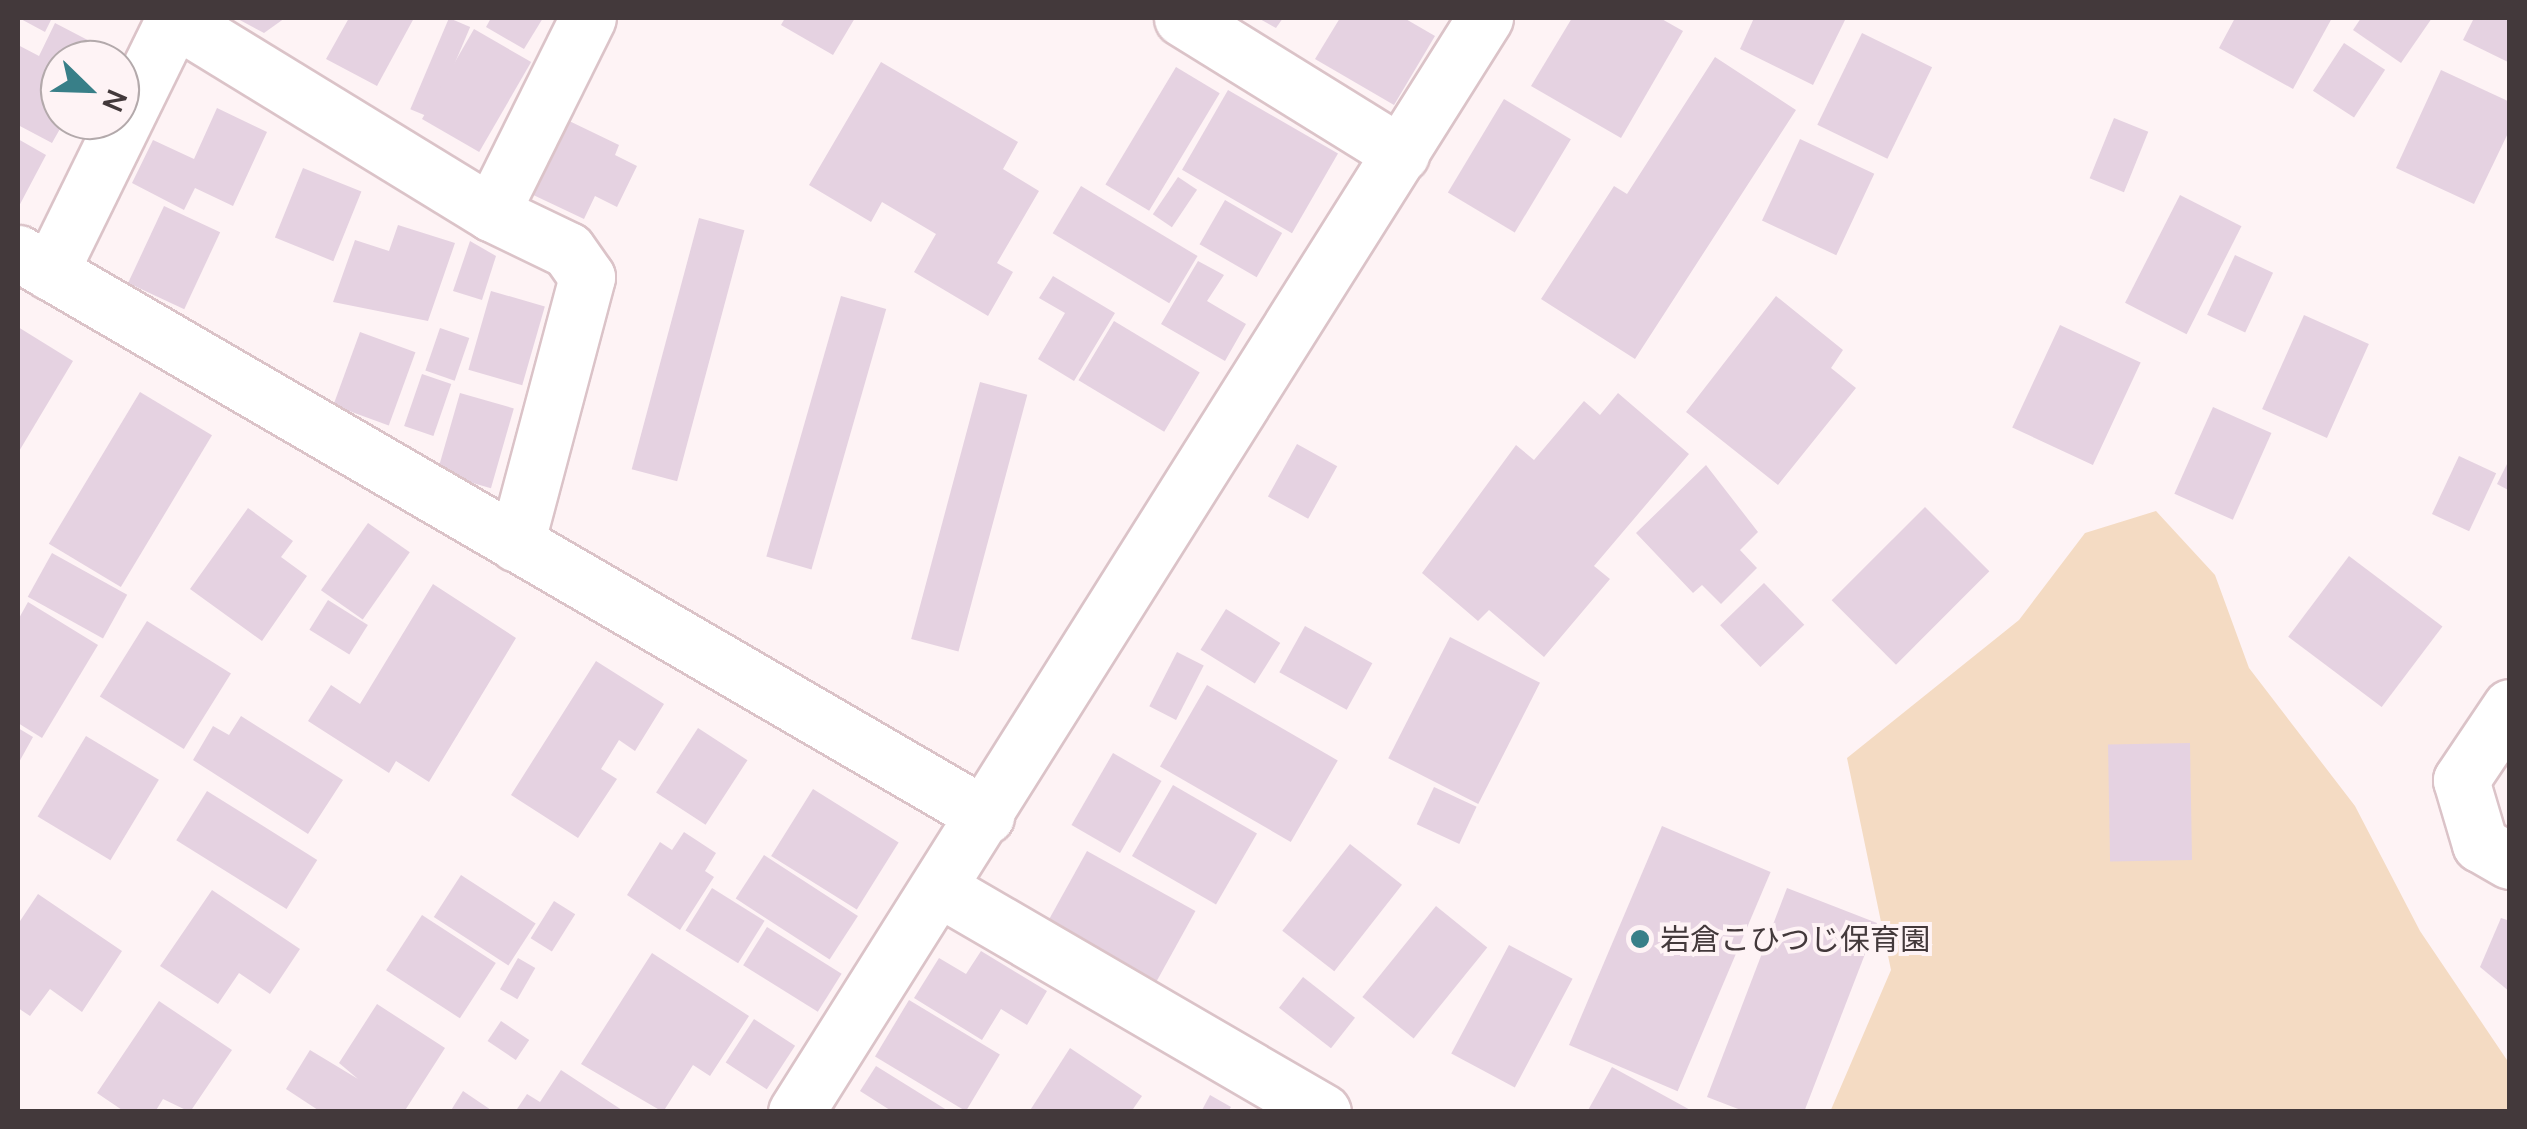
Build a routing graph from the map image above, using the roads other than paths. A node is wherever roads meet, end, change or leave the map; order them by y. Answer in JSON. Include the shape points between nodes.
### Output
{"nodes":[{"id":1,"x":174,"y":18,"type":"edge"},
{"id":2,"x":588,"y":18,"type":"edge"},
{"id":3,"x":1182,"y":18,"type":"edge"},
{"id":4,"x":1486,"y":18,"type":"edge"},
{"id":5,"x":1401,"y":154,"type":"junction"},
{"id":6,"x":491,"y":213,"type":"junction"},
{"id":7,"x":34,"y":262,"type":"edge"},
{"id":8,"x":516,"y":544,"type":"junction"},
{"id":9,"x":2510,"y":707,"type":"edge"},
{"id":10,"x":986,"y":816,"type":"junction"},
{"id":11,"x":2510,"y":861,"type":"edge"},
{"id":12,"x":940,"y":889,"type":"junction"},
{"id":13,"x":796,"y":1112,"type":"edge"},
{"id":14,"x":1323,"y":1112,"type":"edge"}],
"edges":[{"from":1,"to":6,"type":"street"},
{"from":1,"to":7,"type":"street"},
{"from":2,"to":6,"type":"street"},
{"from":3,"to":5,"type":"street"},
{"from":4,"to":5,"type":"street"},
{"from":5,"to":10,"type":"street"},
{"from":6,"to":8,"type":"street","via":[[568,250],[588,277]]},
{"from":7,"to":8,"type":"street"},
{"from":8,"to":10,"type":"street"},
{"from":9,"to":11,"type":"street","via":[[2461,780],[2480,844]]},
{"from":10,"to":12,"type":"street"},
{"from":12,"to":13,"type":"street"},
{"from":12,"to":14,"type":"street"}]}
